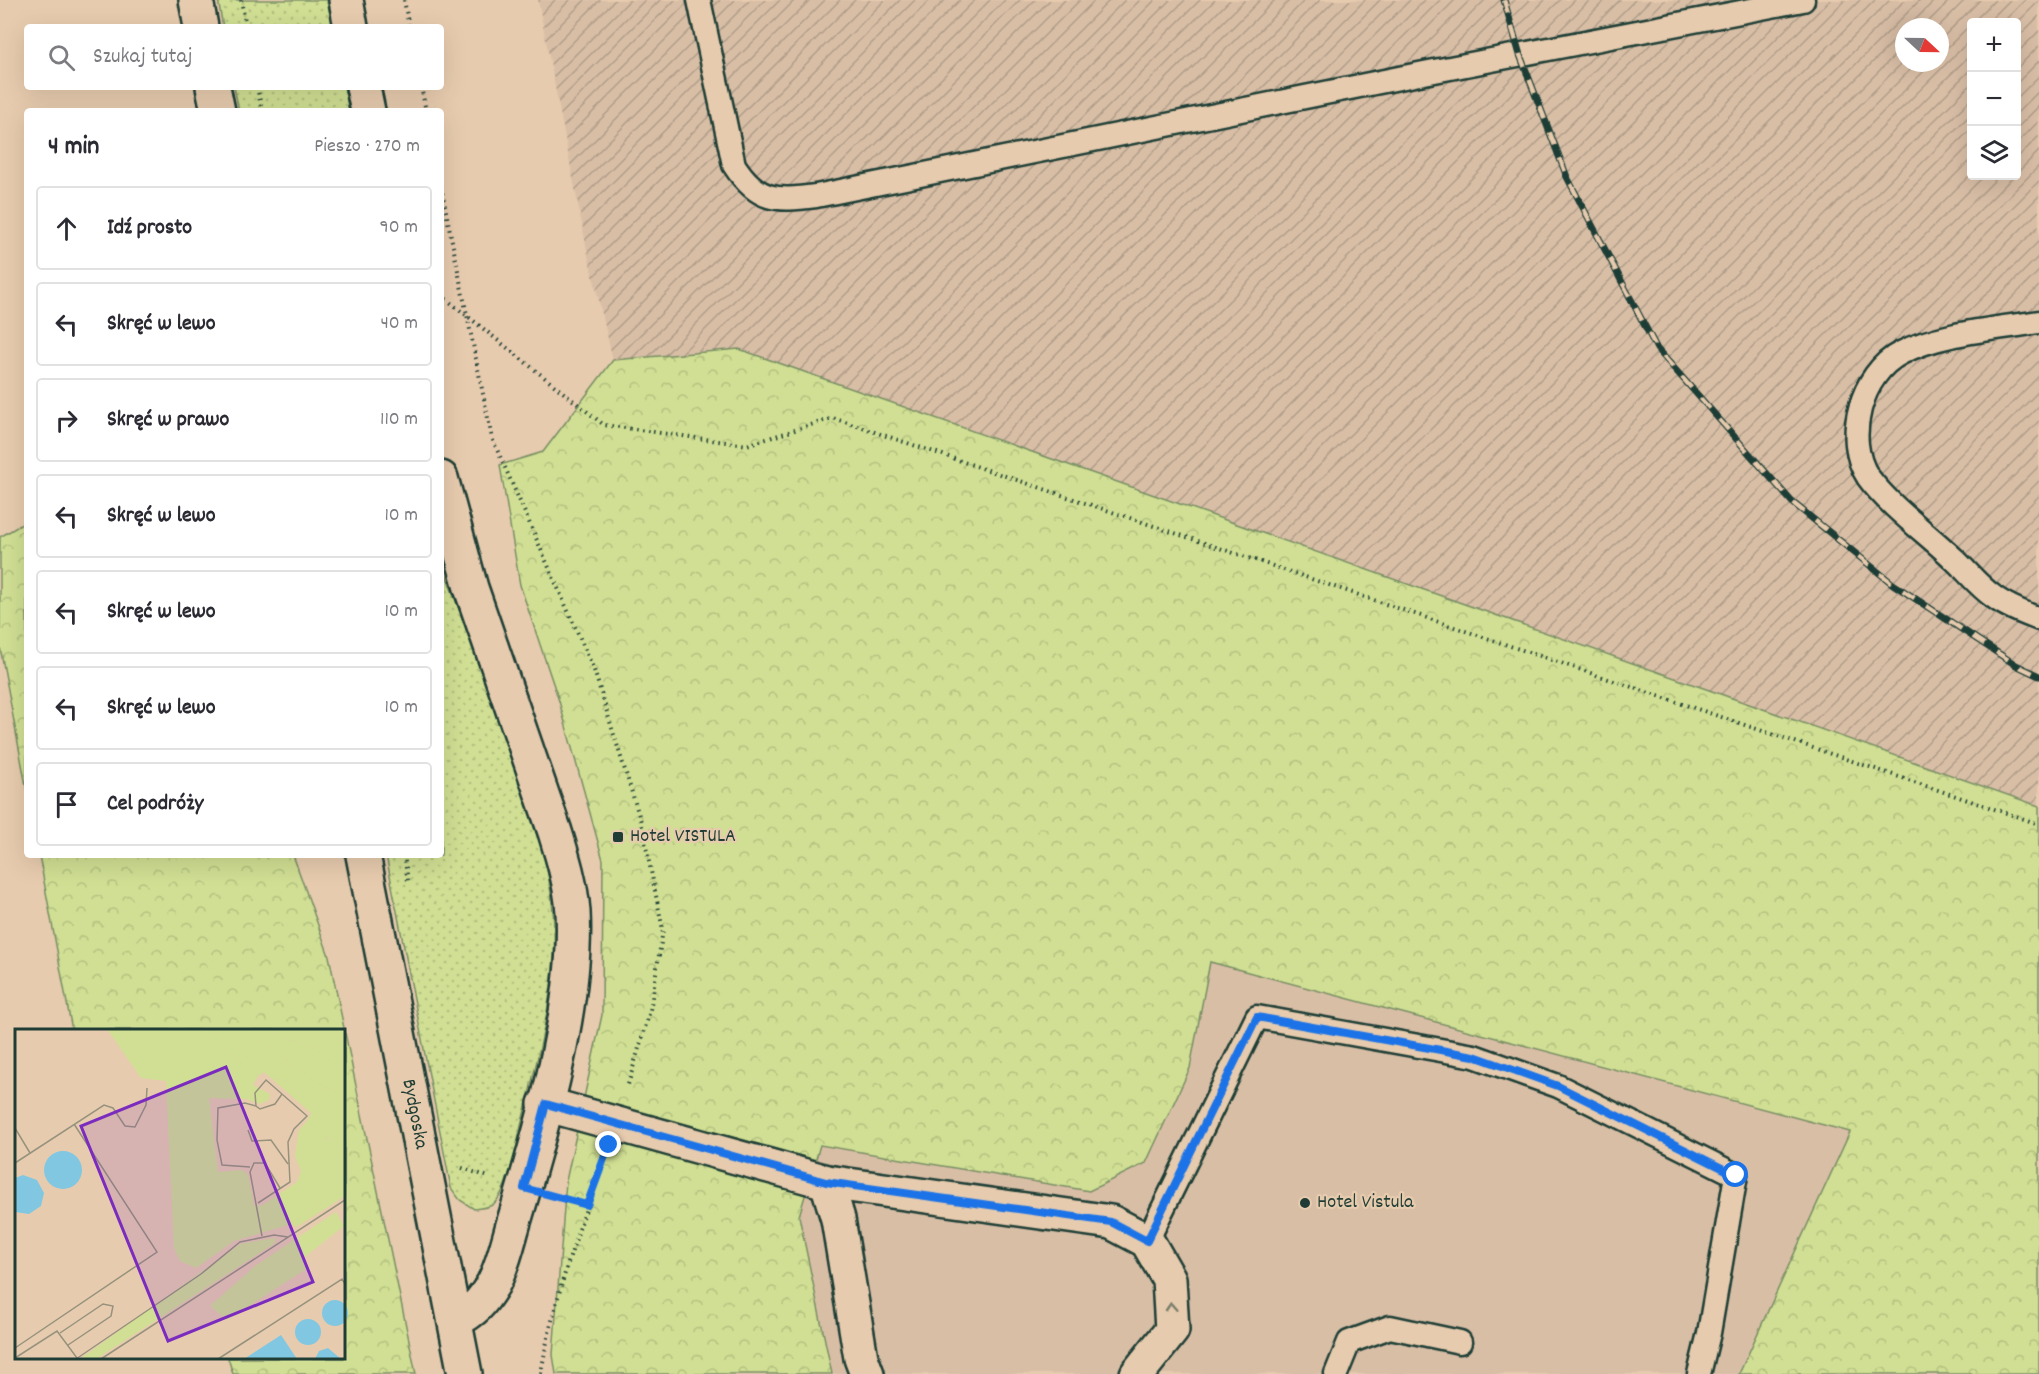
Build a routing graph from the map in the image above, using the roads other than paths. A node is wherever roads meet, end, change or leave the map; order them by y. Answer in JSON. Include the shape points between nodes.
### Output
{"nodes":[{"id":1,"x":196,"y":0,"type":"edge"},
{"id":2,"x":346,"y":0,"type":"edge"},
{"id":3,"x":699,"y":0,"type":"edge"},
{"id":4,"x":1803,"y":0,"type":"edge"},
{"id":5,"x":200,"y":24,"type":"edge"},
{"id":6,"x":350,"y":24,"type":"edge"},
{"id":7,"x":214,"y":90,"type":"edge"},
{"id":8,"x":364,"y":90,"type":"edge"},
{"id":9,"x":217,"y":108,"type":"edge"},
{"id":10,"x":367,"y":108,"type":"edge"},
{"id":11,"x":2039,"y":322,"type":"edge"},
{"id":12,"x":444,"y":489,"type":"edge"},
{"id":13,"x":2039,"y":619,"type":"edge"},
{"id":14,"x":364,"y":858,"type":"edge"},
{"id":15,"x":546,"y":1104,"type":"junction"},
{"id":16,"x":826,"y":1182,"type":"junction"},
{"id":17,"x":1147,"y":1241,"type":"junction"},
{"id":18,"x":454,"y":1321,"type":"junction"},
{"id":19,"x":1460,"y":1342,"type":"dead end"},
{"id":20,"x":465,"y":1374,"type":"edge"},
{"id":21,"x":867,"y":1374,"type":"edge"},
{"id":22,"x":1137,"y":1374,"type":"edge"},
{"id":23,"x":1336,"y":1374,"type":"edge"},
{"id":24,"x":1699,"y":1374,"type":"edge"}],
"edges":[{"from":1,"to":5,"type":"street"},
{"from":2,"to":6,"type":"street"},
{"from":3,"to":4,"type":"lane","via":[[734,165],[745,182],[762,196],[785,200]]},
{"from":7,"to":9,"type":"street"},
{"from":8,"to":10,"type":"street"},
{"from":11,"to":13,"type":"lane","via":[[1929,342],[1899,353],[1866,390],[1856,434],[1859,457],[1868,476],[1888,498],[1994,597]]},
{"from":12,"to":15,"type":"street","via":[[471,588],[546,800],[567,872],[573,912],[572,951],[564,1022]]},
{"from":14,"to":18,"type":"street","name":"Bydgoska"},
{"from":15,"to":16,"type":"street"},
{"from":15,"to":18,"type":"street","via":[[494,1282],[476,1310]]},
{"from":16,"to":17,"type":"street","via":[[1111,1222]]},
{"from":16,"to":21,"type":"street","via":[[838,1219]]},
{"from":22,"to":17,"type":"street","one_way":true,"via":[[1172,1330],[1169,1279]]},
{"from":17,"to":24,"type":"lane","via":[[1257,1017],[1474,1056],[1558,1086],[1736,1175]]},
{"from":18,"to":20,"type":"street","name":"Bydgoska"},
{"from":19,"to":23,"type":"lane","via":[[1390,1328],[1349,1341]]}]}
